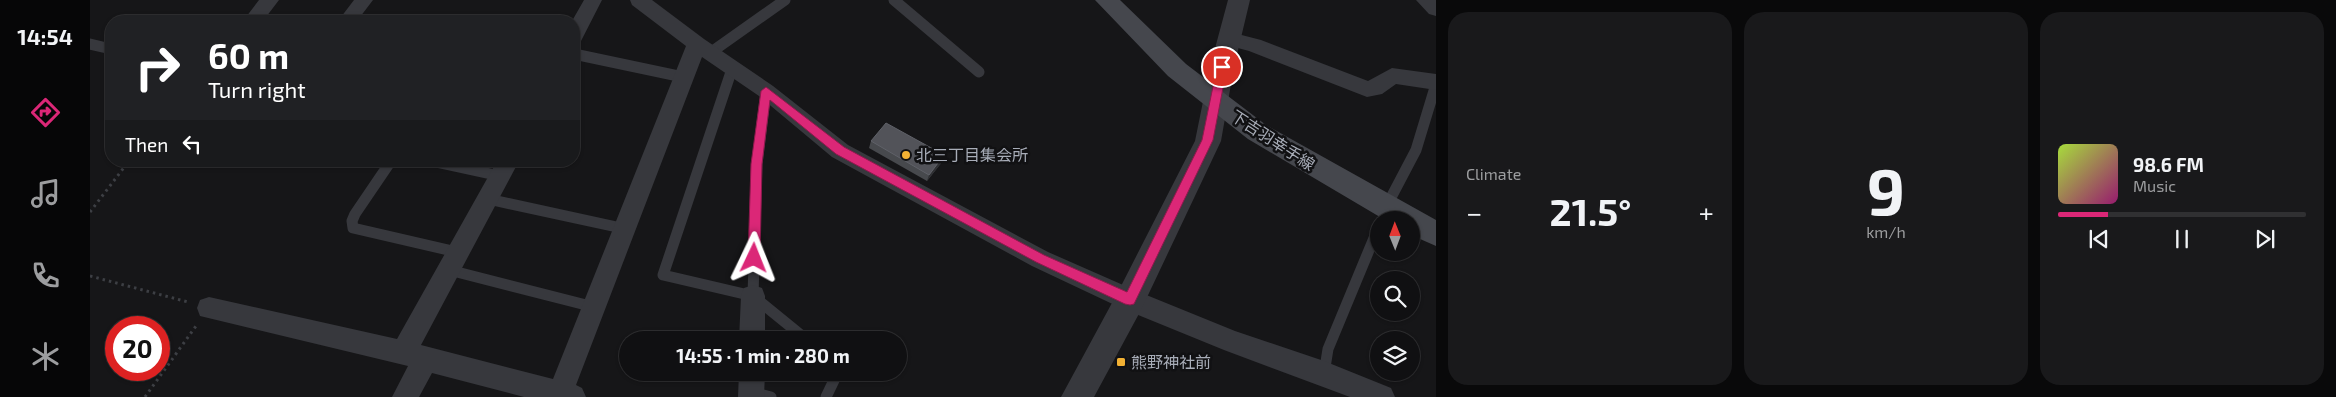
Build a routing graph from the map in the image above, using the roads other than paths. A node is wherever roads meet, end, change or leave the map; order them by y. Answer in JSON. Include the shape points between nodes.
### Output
{"nodes":[{"id":1,"x":270,"y":0,"type":"edge"},
{"id":2,"x":364,"y":0,"type":"edge"},
{"id":3,"x":592,"y":0,"type":"edge"},
{"id":4,"x":639,"y":0,"type":"edge"},
{"id":5,"x":894,"y":0,"type":"edge"},
{"id":6,"x":1106,"y":0,"type":"edge"},
{"id":7,"x":1239,"y":0,"type":"edge"},
{"id":8,"x":1425,"y":0,"type":"edge"},
{"id":9,"x":777,"y":2,"type":"edge"},
{"id":10,"x":1436,"y":9,"type":"edge"},
{"id":11,"x":257,"y":15,"type":"edge"},
{"id":12,"x":352,"y":15,"type":"edge"},
{"id":13,"x":580,"y":24,"type":"edge"},
{"id":14,"x":1230,"y":38,"type":"junction"},
{"id":15,"x":90,"y":44,"type":"edge"},
{"id":16,"x":105,"y":48,"type":"edge"},
{"id":17,"x":704,"y":49,"type":"junction"},
{"id":18,"x":580,"y":55,"type":"edge"},
{"id":19,"x":732,"y":69,"type":"junction"},
{"id":20,"x":979,"y":72,"type":"dead end"},
{"id":21,"x":683,"y":77,"type":"junction"},
{"id":22,"x":1436,"y":83,"type":"edge"},
{"id":23,"x":766,"y":91,"type":"junction"},
{"id":24,"x":1216,"y":102,"type":"junction"},
{"id":25,"x":387,"y":167,"type":"edge"},
{"id":26,"x":504,"y":168,"type":"edge"},
{"id":27,"x":488,"y":199,"type":"junction"},
{"id":28,"x":1372,"y":211,"type":"edge"},
{"id":29,"x":1386,"y":211,"type":"edge"},
{"id":30,"x":1420,"y":226,"type":"edge"},
{"id":31,"x":626,"y":229,"type":"junction"},
{"id":32,"x":1436,"y":234,"type":"edge"},
{"id":33,"x":1370,"y":247,"type":"edge"},
{"id":34,"x":453,"y":261,"type":"junction"},
{"id":35,"x":753,"y":296,"type":"junction"},
{"id":36,"x":1130,"y":300,"type":"junction"},
{"id":37,"x":594,"y":307,"type":"junction"},
{"id":38,"x":209,"y":308,"type":"road end"},
{"id":39,"x":752,"y":331,"type":"edge"},
{"id":40,"x":796,"y":331,"type":"edge"},
{"id":41,"x":414,"y":357,"type":"junction"},
{"id":42,"x":1324,"y":374,"type":"junction"},
{"id":43,"x":834,"y":381,"type":"edge"},
{"id":44,"x":566,"y":395,"type":"edge"},
{"id":45,"x":405,"y":397,"type":"edge"},
{"id":46,"x":826,"y":397,"type":"edge"},
{"id":47,"x":1077,"y":397,"type":"edge"},
{"id":48,"x":1382,"y":397,"type":"edge"}],
"edges":[{"from":1,"to":11,"type":"street"},
{"from":2,"to":12,"type":"street"},
{"from":3,"to":13,"type":"street"},
{"from":4,"to":17,"type":"street"},
{"from":5,"to":20,"type":"lane"},
{"from":6,"to":24,"type":"main road","name":"下吉羽幸手線","via":[[1177,70]]},
{"from":7,"to":14,"type":"street"},
{"from":8,"to":10,"type":"street"},
{"from":9,"to":17,"type":"lane"},
{"from":14,"to":22,"type":"street","via":[[1367,89],[1375,89],[1392,76]]},
{"from":14,"to":24,"type":"street"},
{"from":15,"to":16,"type":"lane"},
{"from":17,"to":19,"type":"street"},
{"from":17,"to":21,"type":"street"},
{"from":18,"to":21,"type":"lane"},
{"from":19,"to":23,"type":"street"},
{"from":19,"to":35,"type":"lane","via":[[663,275]]},
{"from":21,"to":31,"type":"street"},
{"from":22,"to":29,"type":"lane","via":[[1416,150]]},
{"from":23,"to":35,"type":"lane","via":[[757,164]]},
{"from":23,"to":36,"type":"street","via":[[840,150],[1040,258]]},
{"from":24,"to":28,"type":"main road","name":"下吉羽幸手線"},
{"from":24,"to":36,"type":"street","via":[[1208,140]]},
{"from":25,"to":34,"type":"lane","via":[[355,214],[353,228]]},
{"from":26,"to":27,"type":"street"},
{"from":27,"to":31,"type":"lane"},
{"from":27,"to":34,"type":"street"},
{"from":30,"to":32,"type":"main road","name":"下吉羽幸手線"},
{"from":31,"to":37,"type":"street"},
{"from":33,"to":42,"type":"lane","via":[[1328,349]]},
{"from":34,"to":37,"type":"lane"},
{"from":34,"to":41,"type":"street"},
{"from":35,"to":39,"type":"street"},
{"from":35,"to":40,"type":"lane"},
{"from":36,"to":42,"type":"street","via":[[1233,342]]},
{"from":36,"to":47,"type":"street"},
{"from":37,"to":44,"type":"street"},
{"from":38,"to":41,"type":"street"},
{"from":41,"to":44,"type":"street"},
{"from":41,"to":45,"type":"street"},
{"from":42,"to":48,"type":"street"},
{"from":43,"to":46,"type":"lane"}]}
